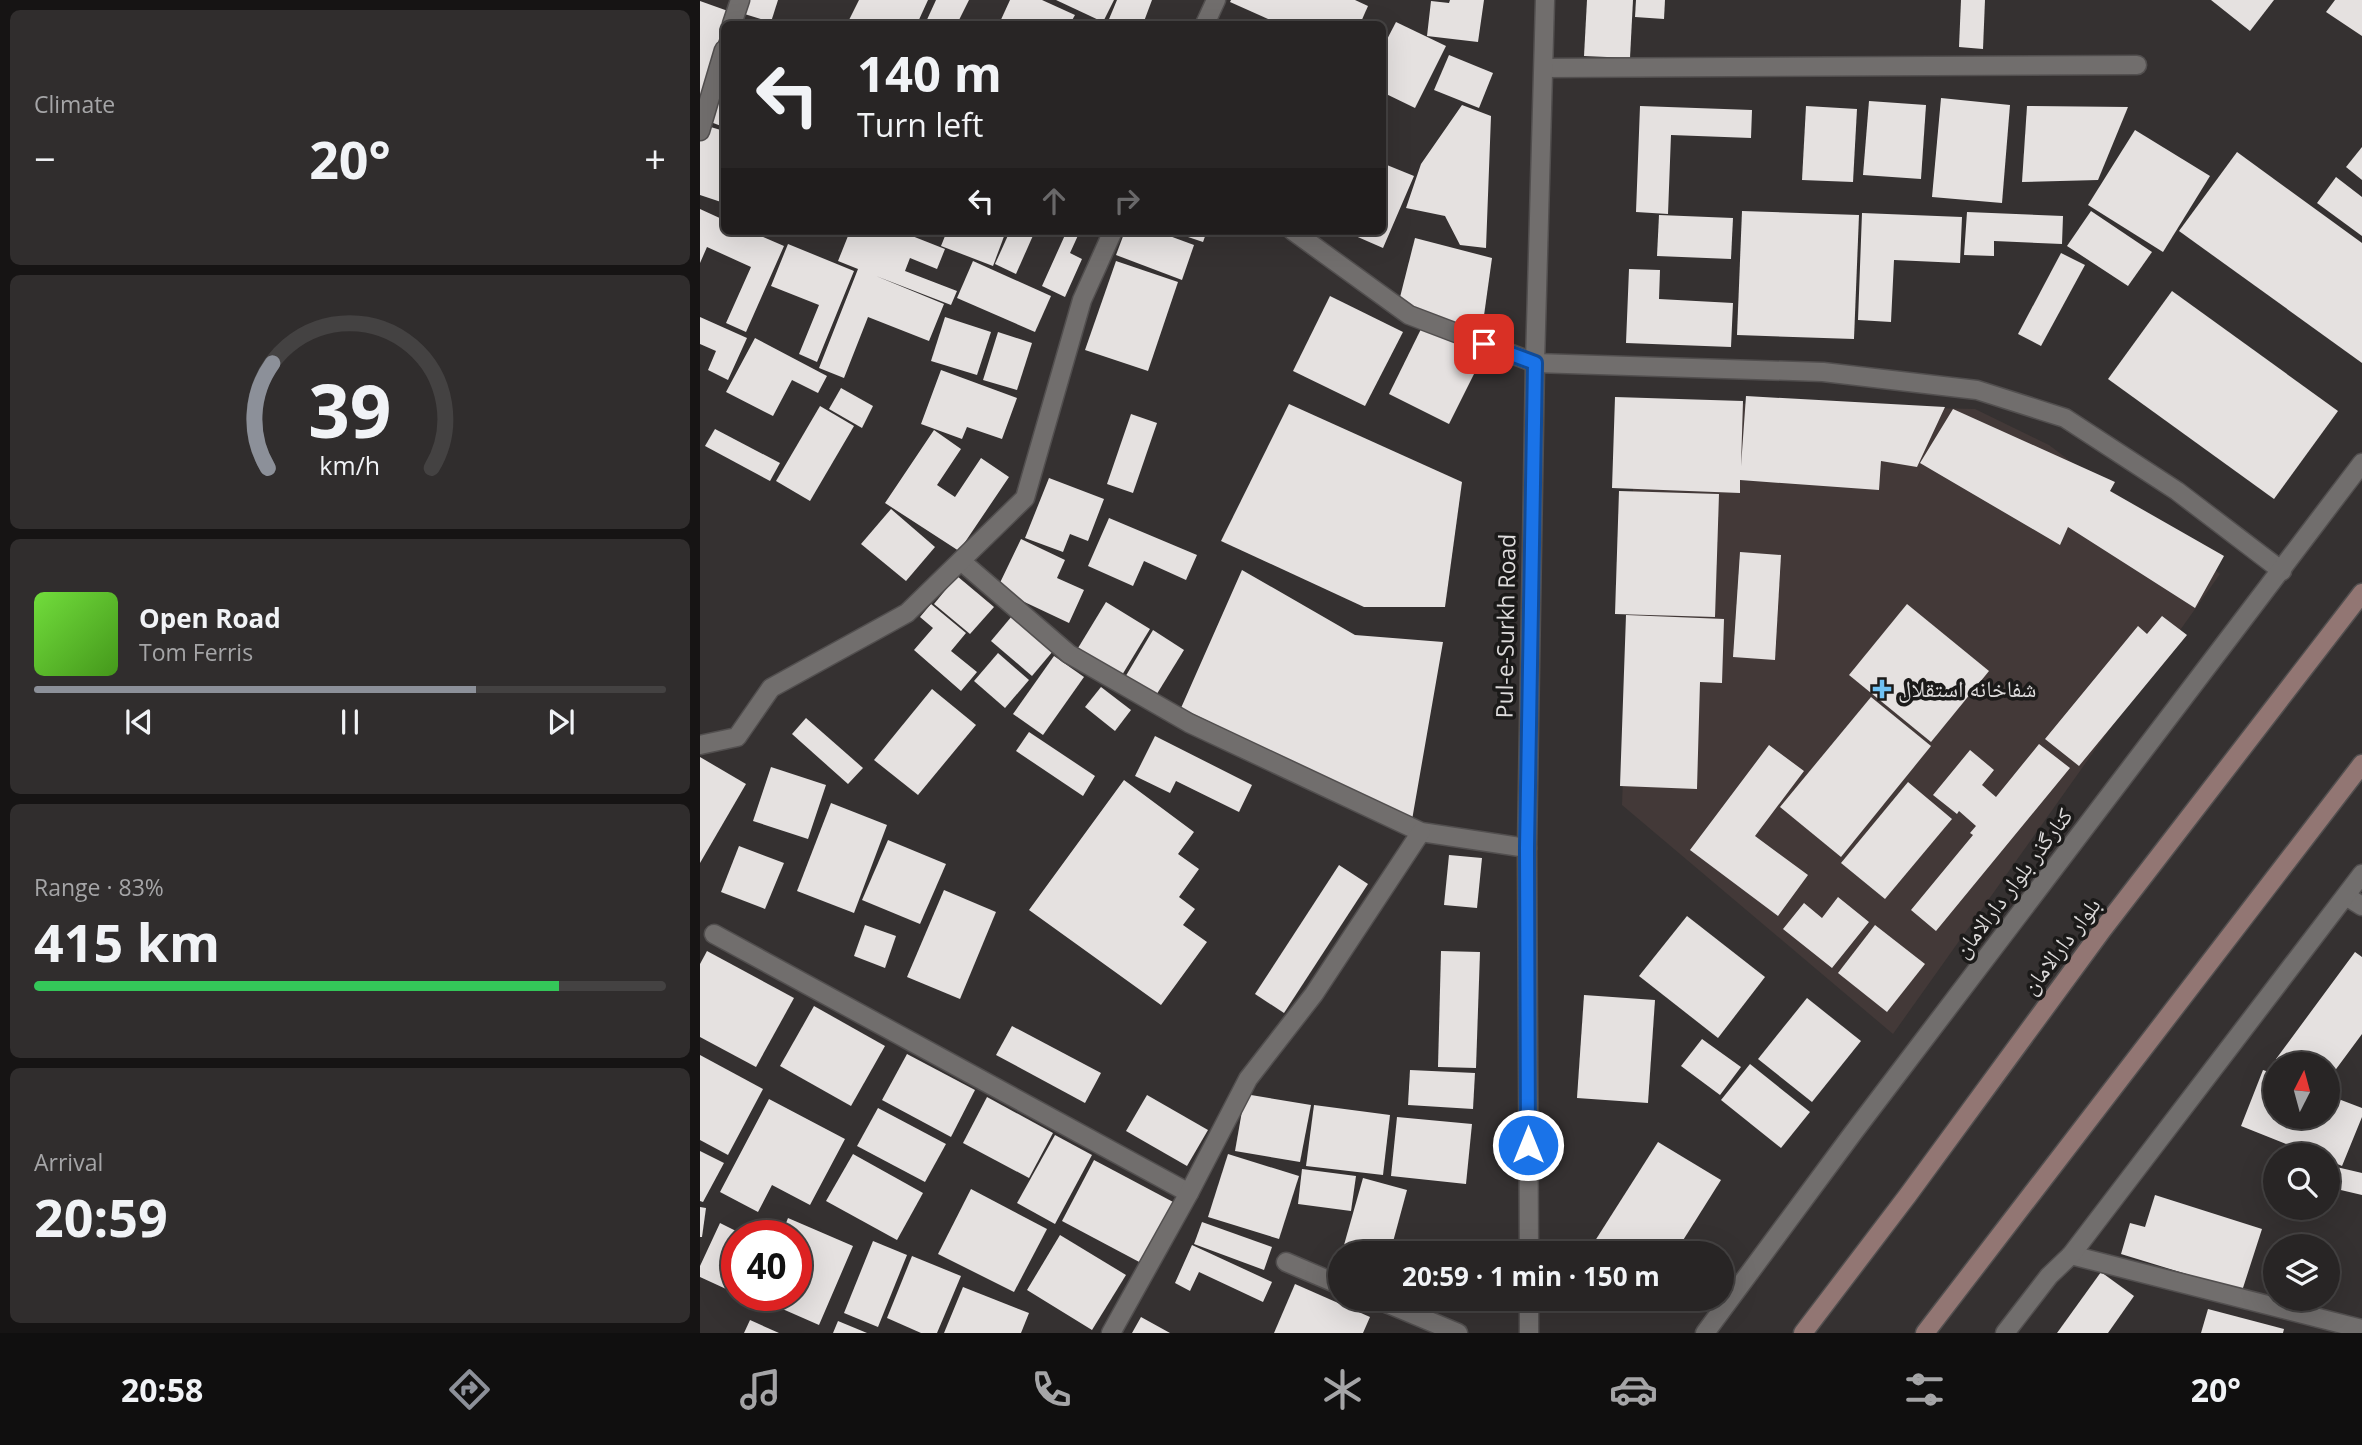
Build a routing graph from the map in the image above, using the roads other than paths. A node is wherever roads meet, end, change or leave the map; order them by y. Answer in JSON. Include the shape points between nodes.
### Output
{"nodes":[{"id":1,"x":740,"y":0,"type":"edge"},
{"id":2,"x":1216,"y":0,"type":"edge"},
{"id":3,"x":1545,"y":0,"type":"edge"},
{"id":4,"x":733,"y":21,"type":"edge"},
{"id":5,"x":1206,"y":21,"type":"edge"},
{"id":6,"x":721,"y":60,"type":"edge"},
{"id":7,"x":2137,"y":65,"type":"dead end"},
{"id":8,"x":1544,"y":68,"type":"junction"},
{"id":9,"x":700,"y":131,"type":"edge"},
{"id":10,"x":1111,"y":235,"type":"edge"},
{"id":11,"x":1299,"y":235,"type":"edge"},
{"id":12,"x":1535,"y":363,"type":"junction"},
{"id":13,"x":2362,"y":464,"type":"edge"},
{"id":14,"x":961,"y":561,"type":"junction"},
{"id":15,"x":2282,"y":571,"type":"junction"},
{"id":16,"x":2362,"y":593,"type":"edge"},
{"id":17,"x":700,"y":745,"type":"edge"},
{"id":18,"x":2362,"y":764,"type":"edge"},
{"id":19,"x":1421,"y":832,"type":"junction"},
{"id":20,"x":1527,"y":848,"type":"junction"},
{"id":21,"x":2362,"y":874,"type":"edge"},
{"id":22,"x":2346,"y":896,"type":"junction"},
{"id":23,"x":2362,"y":906,"type":"edge"},
{"id":24,"x":714,"y":934,"type":"dead end"},
{"id":25,"x":1189,"y":1193,"type":"junction"},
{"id":26,"x":1529,"y":1241,"type":"edge"},
{"id":27,"x":2071,"y":1255,"type":"junction"},
{"id":28,"x":1286,"y":1262,"type":"dead end"},
{"id":29,"x":1328,"y":1280,"type":"edge"},
{"id":30,"x":1405,"y":1311,"type":"edge"},
{"id":31,"x":1529,"y":1311,"type":"edge"},
{"id":32,"x":2362,"y":1329,"type":"edge"},
{"id":33,"x":1111,"y":1333,"type":"edge"},
{"id":34,"x":1458,"y":1333,"type":"edge"},
{"id":35,"x":1529,"y":1333,"type":"edge"},
{"id":36,"x":1705,"y":1333,"type":"edge"},
{"id":37,"x":1803,"y":1333,"type":"edge"},
{"id":38,"x":1925,"y":1333,"type":"edge"},
{"id":39,"x":2005,"y":1333,"type":"edge"}],
"edges":[{"from":1,"to":4,"type":"street"},
{"from":2,"to":5,"type":"street"},
{"from":3,"to":8,"type":"street","name":"Pul-e-Surkh Road"},
{"from":6,"to":9,"type":"street"},
{"from":7,"to":8,"type":"street"},
{"from":8,"to":12,"type":"street","name":"Pul-e-Surkh Road"},
{"from":10,"to":14,"type":"street","via":[[1082,300],[1026,498]]},
{"from":11,"to":12,"type":"street","via":[[1409,315]]},
{"from":12,"to":15,"type":"street","via":[[1824,372],[1977,390],[2065,418],[2176,491]]},
{"from":12,"to":20,"type":"street","name":"Pul-e-Surkh Road"},
{"from":13,"to":15,"type":"street","name":"کنارگذر بلوار دارالامان"},
{"from":14,"to":17,"type":"street","via":[[907,613],[771,688],[737,737]]},
{"from":14,"to":19,"type":"street","via":[[1069,654],[1189,723]]},
{"from":15,"to":36,"type":"street","name":"کنارگذر بلوار دارالامان"},
{"from":16,"to":37,"type":"main road","name":"بلوار دارالامان","via":[[2103,929]]},
{"from":18,"to":38,"type":"main road"},
{"from":19,"to":20,"type":"street"},
{"from":19,"to":25,"type":"street","via":[[1314,994],[1248,1079]]},
{"from":20,"to":26,"type":"street","name":"Pul-e-Surkh Road"},
{"from":21,"to":22,"type":"street"},
{"from":22,"to":23,"type":"street"},
{"from":22,"to":27,"type":"street"},
{"from":24,"to":25,"type":"street"},
{"from":25,"to":33,"type":"street"},
{"from":27,"to":32,"type":"street"},
{"from":27,"to":39,"type":"street"},
{"from":28,"to":29,"type":"street"},
{"from":30,"to":34,"type":"street"},
{"from":31,"to":35,"type":"street"}]}
